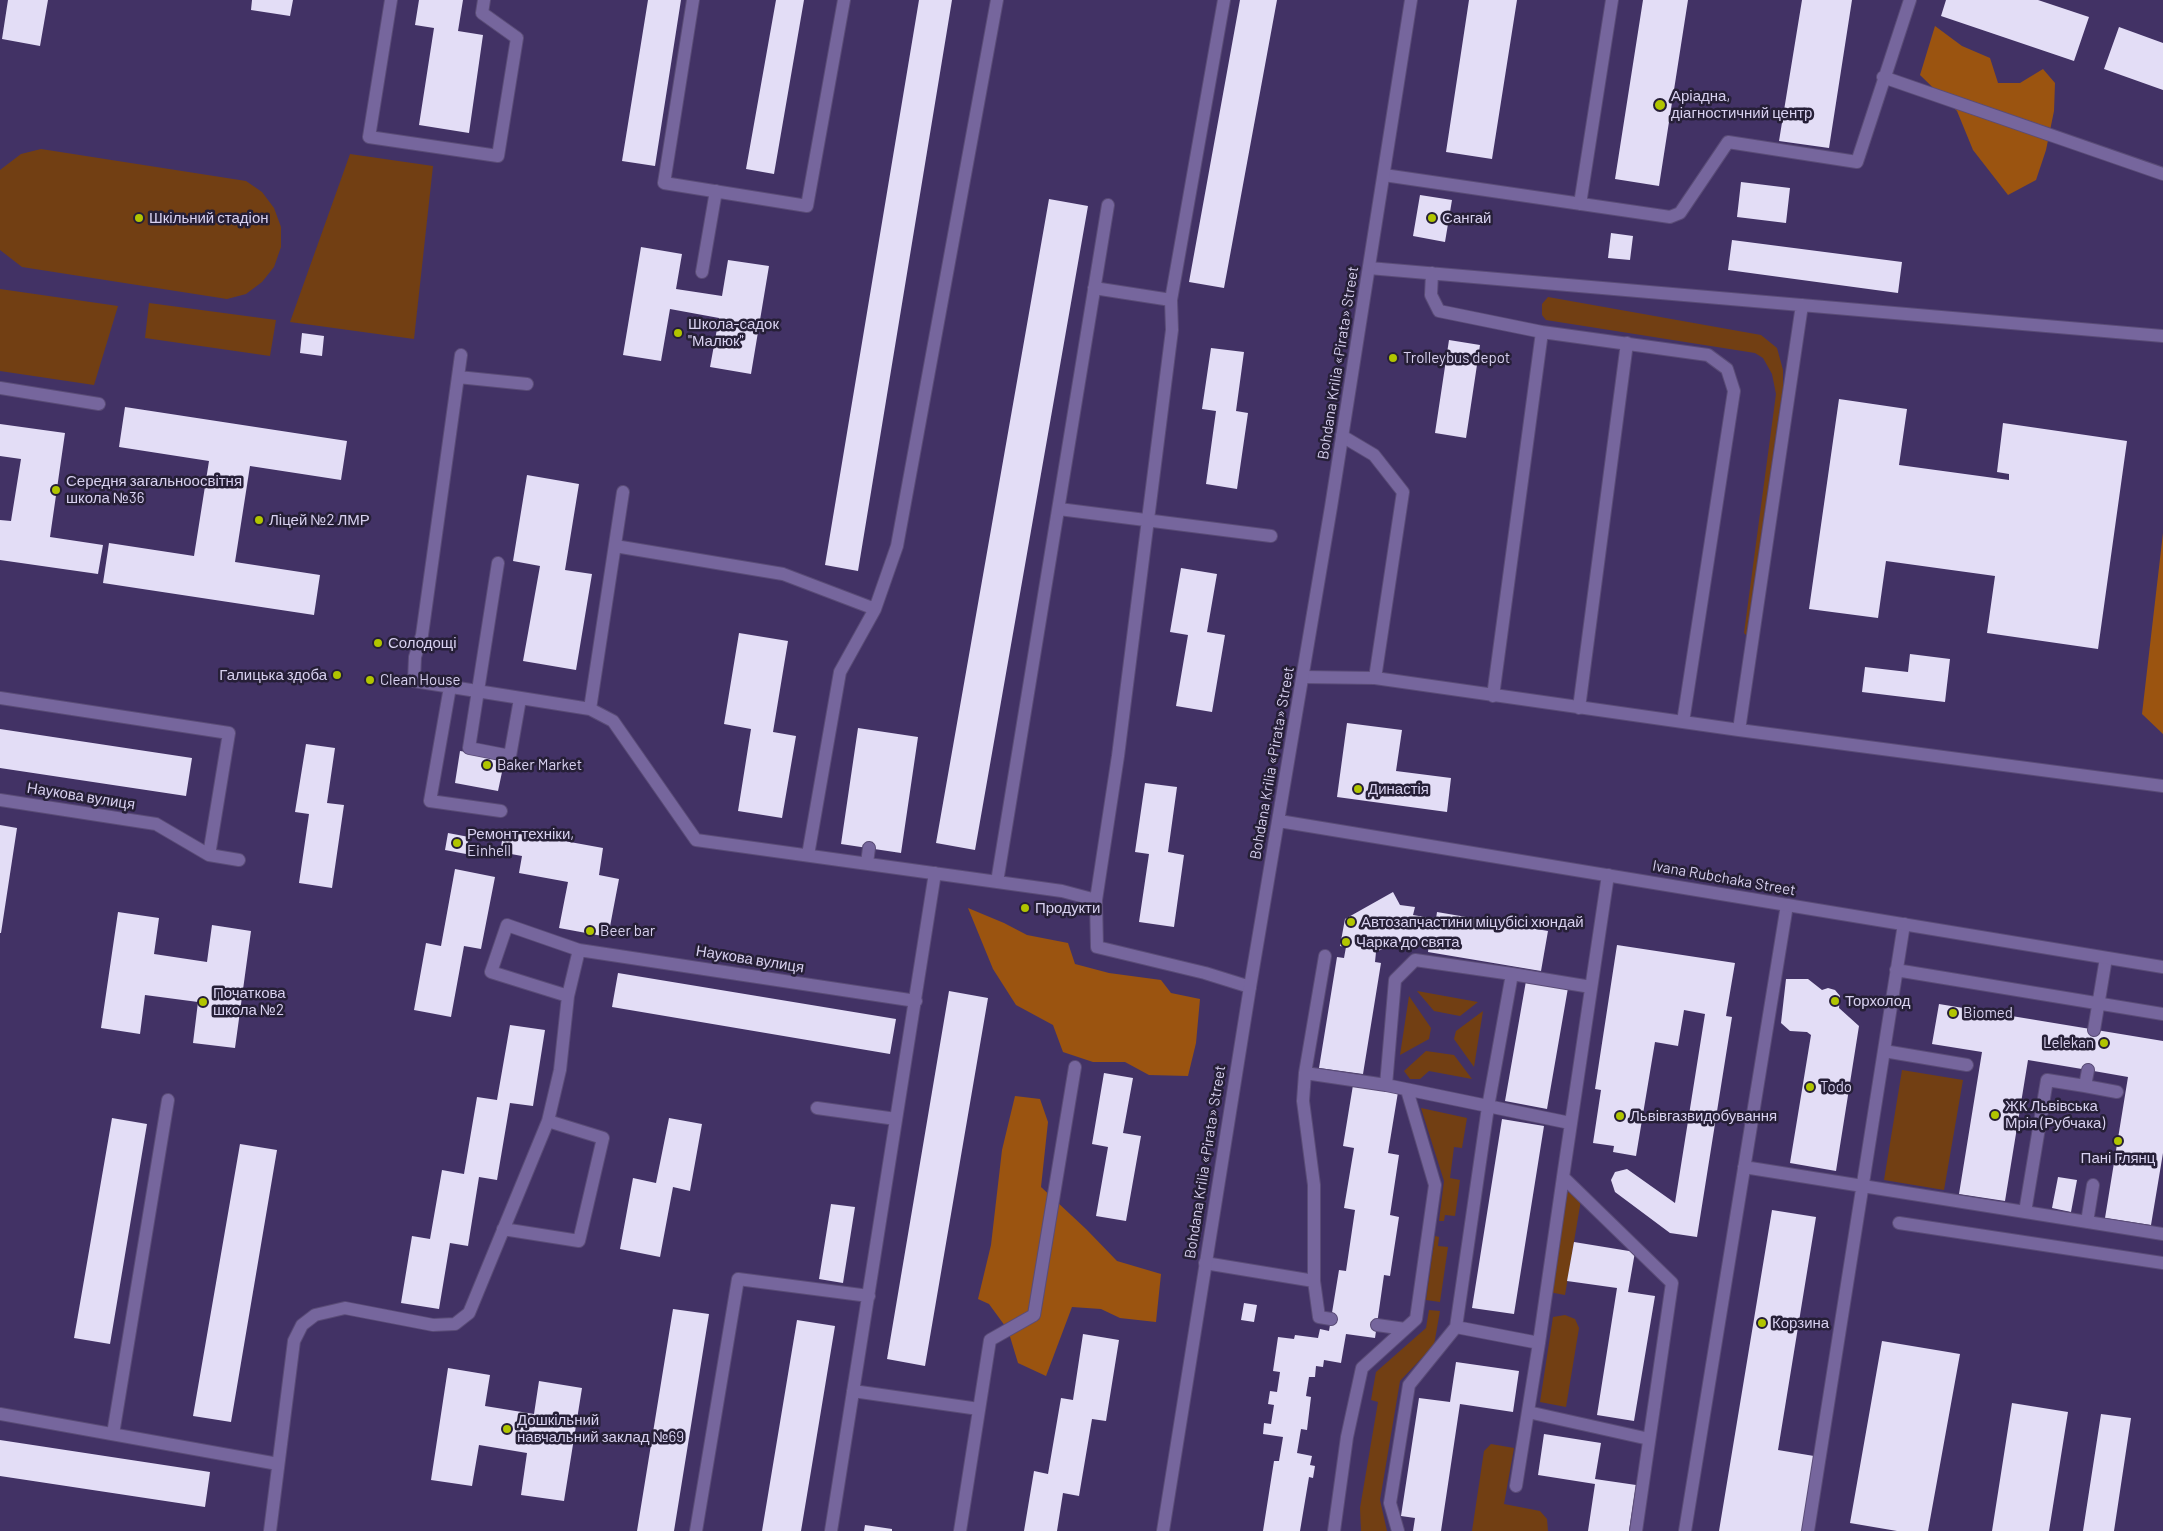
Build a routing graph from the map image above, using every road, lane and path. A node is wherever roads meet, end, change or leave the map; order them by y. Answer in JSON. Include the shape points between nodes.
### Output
{"nodes":[{"id":1,"x":391,"y":0,"type":"edge"},
{"id":2,"x":484,"y":0,"type":"edge"},
{"id":3,"x":692,"y":0,"type":"edge"},
{"id":4,"x":844,"y":0,"type":"edge"},
{"id":5,"x":997,"y":0,"type":"edge"},
{"id":6,"x":1224,"y":0,"type":"edge"},
{"id":7,"x":1411,"y":0,"type":"edge"},
{"id":8,"x":1612,"y":0,"type":"edge"},
{"id":9,"x":1910,"y":0,"type":"edge"},
{"id":10,"x":1883,"y":78,"type":"junction"},
{"id":11,"x":2163,"y":174,"type":"edge"},
{"id":12,"x":1384,"y":175,"type":"junction"},
{"id":13,"x":716,"y":191,"type":"junction"},
{"id":14,"x":1580,"y":204,"type":"junction"},
{"id":15,"x":1108,"y":205,"type":"dead end"},
{"id":16,"x":1369,"y":268,"type":"junction"},
{"id":17,"x":702,"y":272,"type":"dead end"},
{"id":18,"x":1432,"y":273,"type":"junction"},
{"id":19,"x":1094,"y":288,"type":"junction"},
{"id":20,"x":1171,"y":300,"type":"junction"},
{"id":21,"x":1802,"y":305,"type":"junction"},
{"id":22,"x":1542,"y":332,"type":"junction"},
{"id":23,"x":2163,"y":336,"type":"edge"},
{"id":24,"x":1627,"y":343,"type":"junction"},
{"id":25,"x":461,"y":354,"type":"dead end"},
{"id":26,"x":458,"y":377,"type":"junction"},
{"id":27,"x":527,"y":384,"type":"dead end"},
{"id":28,"x":0,"y":388,"type":"edge"},
{"id":29,"x":99,"y":404,"type":"dead end"},
{"id":30,"x":1342,"y":436,"type":"junction"},
{"id":31,"x":623,"y":492,"type":"dead end"},
{"id":32,"x":1059,"y":509,"type":"junction"},
{"id":33,"x":1148,"y":520,"type":"junction"},
{"id":34,"x":1271,"y":536,"type":"dead end"},
{"id":35,"x":615,"y":546,"type":"junction"},
{"id":36,"x":498,"y":563,"type":"dead end"},
{"id":37,"x":875,"y":609,"type":"junction"},
{"id":38,"x":1303,"y":677,"type":"junction"},
{"id":39,"x":1375,"y":678,"type":"junction"},
{"id":40,"x":450,"y":687,"type":"junction"},
{"id":41,"x":478,"y":692,"type":"junction"},
{"id":42,"x":1493,"y":696,"type":"junction"},
{"id":43,"x":0,"y":698,"type":"edge"},
{"id":44,"x":520,"y":699,"type":"junction"},
{"id":45,"x":1579,"y":708,"type":"junction"},
{"id":46,"x":590,"y":710,"type":"junction"},
{"id":47,"x":1683,"y":722,"type":"junction"},
{"id":48,"x":1739,"y":730,"type":"junction"},
{"id":49,"x":2163,"y":786,"type":"edge"},
{"id":50,"x":0,"y":800,"type":"edge"},
{"id":51,"x":501,"y":811,"type":"dead end"},
{"id":52,"x":1279,"y":821,"type":"junction"},
{"id":53,"x":869,"y":848,"type":"dead end"},
{"id":54,"x":209,"y":855,"type":"junction"},
{"id":55,"x":808,"y":855,"type":"junction"},
{"id":56,"x":239,"y":860,"type":"dead end"},
{"id":57,"x":867,"y":862,"type":"junction"},
{"id":58,"x":935,"y":873,"type":"junction"},
{"id":59,"x":1608,"y":875,"type":"junction"},
{"id":60,"x":996,"y":882,"type":"junction"},
{"id":61,"x":1096,"y":900,"type":"junction"},
{"id":62,"x":1787,"y":905,"type":"junction"},
{"id":63,"x":1904,"y":924,"type":"junction"},
{"id":64,"x":579,"y":950,"type":"junction"},
{"id":65,"x":1325,"y":956,"type":"dead end"},
{"id":66,"x":2106,"y":958,"type":"junction"},
{"id":67,"x":2163,"y":968,"type":"edge"},
{"id":68,"x":1896,"y":970,"type":"junction"},
{"id":69,"x":1512,"y":974,"type":"junction"},
{"id":70,"x":1250,"y":986,"type":"junction"},
{"id":71,"x":1591,"y":987,"type":"junction"},
{"id":72,"x":568,"y":996,"type":"junction"},
{"id":73,"x":916,"y":1001,"type":"junction"},
{"id":74,"x":2098,"y":1003,"type":"junction"},
{"id":75,"x":2163,"y":1014,"type":"edge"},
{"id":76,"x":2094,"y":1030,"type":"dead end"},
{"id":77,"x":1884,"y":1051,"type":"junction"},
{"id":78,"x":1966,"y":1065,"type":"dead end"},
{"id":79,"x":1075,"y":1067,"type":"dead end"},
{"id":80,"x":2088,"y":1070,"type":"dead end"},
{"id":81,"x":1305,"y":1073,"type":"junction"},
{"id":82,"x":1386,"y":1084,"type":"junction"},
{"id":83,"x":2085,"y":1086,"type":"junction"},
{"id":84,"x":1407,"y":1090,"type":"junction"},
{"id":85,"x":2117,"y":1092,"type":"dead end"},
{"id":86,"x":168,"y":1100,"type":"dead end"},
{"id":87,"x":1488,"y":1107,"type":"junction"},
{"id":88,"x":817,"y":1108,"type":"dead end"},
{"id":89,"x":896,"y":1120,"type":"junction"},
{"id":90,"x":548,"y":1121,"type":"junction"},
{"id":91,"x":1570,"y":1123,"type":"junction"},
{"id":92,"x":1744,"y":1167,"type":"junction"},
{"id":93,"x":1563,"y":1177,"type":"junction"},
{"id":94,"x":2093,"y":1185,"type":"dead end"},
{"id":95,"x":1863,"y":1187,"type":"junction"},
{"id":96,"x":2025,"y":1212,"type":"junction"},
{"id":97,"x":2087,"y":1222,"type":"junction"},
{"id":98,"x":1899,"y":1223,"type":"dead end"},
{"id":99,"x":504,"y":1229,"type":"junction"},
{"id":100,"x":2163,"y":1234,"type":"edge"},
{"id":101,"x":1205,"y":1263,"type":"junction"},
{"id":102,"x":2163,"y":1263,"type":"edge"},
{"id":103,"x":1314,"y":1280,"type":"junction"},
{"id":104,"x":869,"y":1296,"type":"junction"},
{"id":105,"x":1331,"y":1319,"type":"dead end"},
{"id":106,"x":1377,"y":1325,"type":"dead end"},
{"id":107,"x":1456,"y":1327,"type":"junction"},
{"id":108,"x":1405,"y":1329,"type":"junction"},
{"id":109,"x":1539,"y":1342,"type":"junction"},
{"id":110,"x":853,"y":1391,"type":"junction"},
{"id":111,"x":979,"y":1409,"type":"junction"},
{"id":112,"x":1528,"y":1412,"type":"junction"},
{"id":113,"x":0,"y":1414,"type":"edge"},
{"id":114,"x":113,"y":1434,"type":"junction"},
{"id":115,"x":1649,"y":1439,"type":"junction"},
{"id":116,"x":278,"y":1464,"type":"junction"},
{"id":117,"x":1516,"y":1486,"type":"dead end"},
{"id":118,"x":270,"y":1531,"type":"edge"},
{"id":119,"x":696,"y":1531,"type":"edge"},
{"id":120,"x":831,"y":1531,"type":"edge"},
{"id":121,"x":960,"y":1531,"type":"edge"},
{"id":122,"x":1163,"y":1531,"type":"edge"},
{"id":123,"x":1334,"y":1531,"type":"edge"},
{"id":124,"x":1398,"y":1531,"type":"edge"},
{"id":125,"x":1636,"y":1531,"type":"edge"},
{"id":126,"x":1685,"y":1531,"type":"edge"},
{"id":127,"x":1808,"y":1531,"type":"edge"}],
"edges":[{"from":1,"to":2,"type":"street","via":[[369,137],[498,156],[517,38],[482,13]]},
{"from":3,"to":13,"type":"street","via":[[664,183]]},
{"from":4,"to":13,"type":"street","via":[[807,206]]},
{"from":5,"to":37,"type":"street","via":[[897,546]]},
{"from":6,"to":20,"type":"street"},
{"from":7,"to":12,"type":"street","name":"Bohdana Krilia «Pirata» Street"},
{"from":8,"to":14,"type":"street"},
{"from":9,"to":10,"type":"street"},
{"from":10,"to":11,"type":"street"},
{"from":10,"to":14,"type":"street","via":[[1857,162],[1728,142],[1680,212],[1670,217]]},
{"from":12,"to":14,"type":"street"},
{"from":12,"to":16,"type":"street","name":"Bohdana Krilia «Pirata» Street"},
{"from":13,"to":17,"type":"street"},
{"from":15,"to":19,"type":"street"},
{"from":16,"to":18,"type":"street"},
{"from":16,"to":30,"type":"street","name":"Bohdana Krilia «Pirata» Street"},
{"from":18,"to":21,"type":"street"},
{"from":18,"to":22,"type":"street","via":[[1431,295],[1439,311]]},
{"from":19,"to":20,"type":"street"},
{"from":19,"to":32,"type":"street"},
{"from":20,"to":33,"type":"street","via":[[1172,330]]},
{"from":21,"to":23,"type":"street"},
{"from":21,"to":48,"type":"street"},
{"from":22,"to":24,"type":"street"},
{"from":22,"to":42,"type":"street"},
{"from":24,"to":45,"type":"street"},
{"from":24,"to":47,"type":"street","via":[[1708,355],[1727,369],[1734,390]]},
{"from":25,"to":26,"type":"street"},
{"from":26,"to":27,"type":"street"},
{"from":26,"to":40,"type":"street","via":[[414,681]]},
{"from":28,"to":29,"type":"street"},
{"from":30,"to":38,"type":"street","name":"Bohdana Krilia «Pirata» Street"},
{"from":30,"to":39,"type":"street","via":[[1374,455],[1403,492]]},
{"from":31,"to":35,"type":"street"},
{"from":32,"to":33,"type":"street"},
{"from":32,"to":60,"type":"street"},
{"from":33,"to":34,"type":"street"},
{"from":33,"to":61,"type":"street"},
{"from":35,"to":37,"type":"street","via":[[783,574]]},
{"from":35,"to":46,"type":"street"},
{"from":36,"to":41,"type":"street"},
{"from":37,"to":55,"type":"street","via":[[840,672]]},
{"from":38,"to":39,"type":"street"},
{"from":38,"to":52,"type":"street","name":"Bohdana Krilia «Pirata» Street"},
{"from":39,"to":42,"type":"street"},
{"from":40,"to":41,"type":"street"},
{"from":40,"to":51,"type":"street","via":[[430,800]]},
{"from":41,"to":44,"type":"street"},
{"from":41,"to":44,"type":"street","via":[[469,748],[510,756]]},
{"from":42,"to":45,"type":"street"},
{"from":43,"to":54,"type":"street","via":[[229,733]]},
{"from":44,"to":46,"type":"street"},
{"from":45,"to":47,"type":"street"},
{"from":46,"to":55,"type":"street","via":[[613,721],[696,840]]},
{"from":47,"to":48,"type":"street"},
{"from":48,"to":49,"type":"street"},
{"from":50,"to":54,"type":"street","name":"Наукова вулиця","via":[[156,824]]},
{"from":52,"to":59,"type":"street","name":"Ivana Rubchaka Street"},
{"from":52,"to":70,"type":"street","name":"Bohdana Krilia «Pirata» Street"},
{"from":53,"to":57,"type":"street"},
{"from":54,"to":56,"type":"street"},
{"from":55,"to":57,"type":"street"},
{"from":57,"to":58,"type":"street"},
{"from":58,"to":60,"type":"street"},
{"from":58,"to":73,"type":"street"},
{"from":59,"to":62,"type":"street","name":"Ivana Rubchaka Street"},
{"from":59,"to":71,"type":"street"},
{"from":60,"to":61,"type":"street","via":[[1062,891]]},
{"from":61,"to":70,"type":"street","via":[[1097,947]]},
{"from":62,"to":63,"type":"street","name":"Ivana Rubchaka Street"},
{"from":62,"to":92,"type":"street"},
{"from":63,"to":66,"type":"street","name":"Ivana Rubchaka Street"},
{"from":63,"to":68,"type":"street"},
{"from":64,"to":72,"type":"street"},
{"from":64,"to":72,"type":"street","name":"Наукова вулиця","via":[[507,925],[491,972]]},
{"from":64,"to":73,"type":"street","name":"Наукова вулиця"},
{"from":65,"to":81,"type":"street"},
{"from":66,"to":67,"type":"street","name":"Ivana Rubchaka Street"},
{"from":66,"to":74,"type":"street"},
{"from":68,"to":74,"type":"street"},
{"from":68,"to":77,"type":"street"},
{"from":69,"to":71,"type":"street"},
{"from":69,"to":82,"type":"street","via":[[1415,960],[1395,980]]},
{"from":69,"to":87,"type":"street"},
{"from":70,"to":101,"type":"street","name":"Bohdana Krilia «Pirata» Street"},
{"from":71,"to":91,"type":"street"},
{"from":72,"to":90,"type":"street","via":[[560,1070]]},
{"from":73,"to":89,"type":"street"},
{"from":74,"to":75,"type":"street"},
{"from":74,"to":76,"type":"street"},
{"from":77,"to":78,"type":"street"},
{"from":77,"to":95,"type":"street"},
{"from":79,"to":111,"type":"street","via":[[1034,1315],[990,1340]]},
{"from":80,"to":83,"type":"street"},
{"from":81,"to":82,"type":"street"},
{"from":81,"to":103,"type":"street","via":[[1303,1101],[1314,1185]]},
{"from":82,"to":84,"type":"street"},
{"from":83,"to":85,"type":"street"},
{"from":83,"to":96,"type":"street","via":[[2047,1080]]},
{"from":84,"to":87,"type":"street"},
{"from":84,"to":108,"type":"street","via":[[1435,1185],[1416,1319]]},
{"from":86,"to":114,"type":"street"},
{"from":87,"to":91,"type":"street"},
{"from":87,"to":107,"type":"street"},
{"from":88,"to":89,"type":"street"},
{"from":89,"to":104,"type":"street"},
{"from":90,"to":99,"type":"street"},
{"from":90,"to":99,"type":"street","via":[[603,1138],[579,1241]]},
{"from":91,"to":93,"type":"street"},
{"from":92,"to":95,"type":"street"},
{"from":92,"to":126,"type":"street"},
{"from":93,"to":109,"type":"street"},
{"from":93,"to":115,"type":"street","via":[[1672,1283]]},
{"from":94,"to":97,"type":"street"},
{"from":95,"to":96,"type":"street"},
{"from":95,"to":127,"type":"street"},
{"from":96,"to":97,"type":"street"},
{"from":97,"to":100,"type":"street"},
{"from":98,"to":102,"type":"street"},
{"from":99,"to":116,"type":"street","via":[[468,1313],[455,1324],[433,1325],[345,1308],[315,1315],[302,1325],[294,1342]]},
{"from":101,"to":103,"type":"street"},
{"from":101,"to":122,"type":"street","name":"Bohdana Krilia «Pirata» Street"},
{"from":103,"to":105,"type":"street","via":[[1319,1317]]},
{"from":104,"to":110,"type":"street"},
{"from":104,"to":119,"type":"street","via":[[738,1279]]},
{"from":106,"to":108,"type":"street"},
{"from":107,"to":109,"type":"street"},
{"from":107,"to":124,"type":"street","via":[[1409,1385],[1390,1502]]},
{"from":108,"to":123,"type":"street","via":[[1362,1368],[1347,1437]]},
{"from":109,"to":112,"type":"street"},
{"from":110,"to":111,"type":"street"},
{"from":110,"to":120,"type":"street"},
{"from":111,"to":121,"type":"street"},
{"from":112,"to":115,"type":"street"},
{"from":112,"to":117,"type":"street"},
{"from":113,"to":114,"type":"street"},
{"from":114,"to":116,"type":"street"},
{"from":115,"to":125,"type":"street"},
{"from":116,"to":118,"type":"street"}]}
